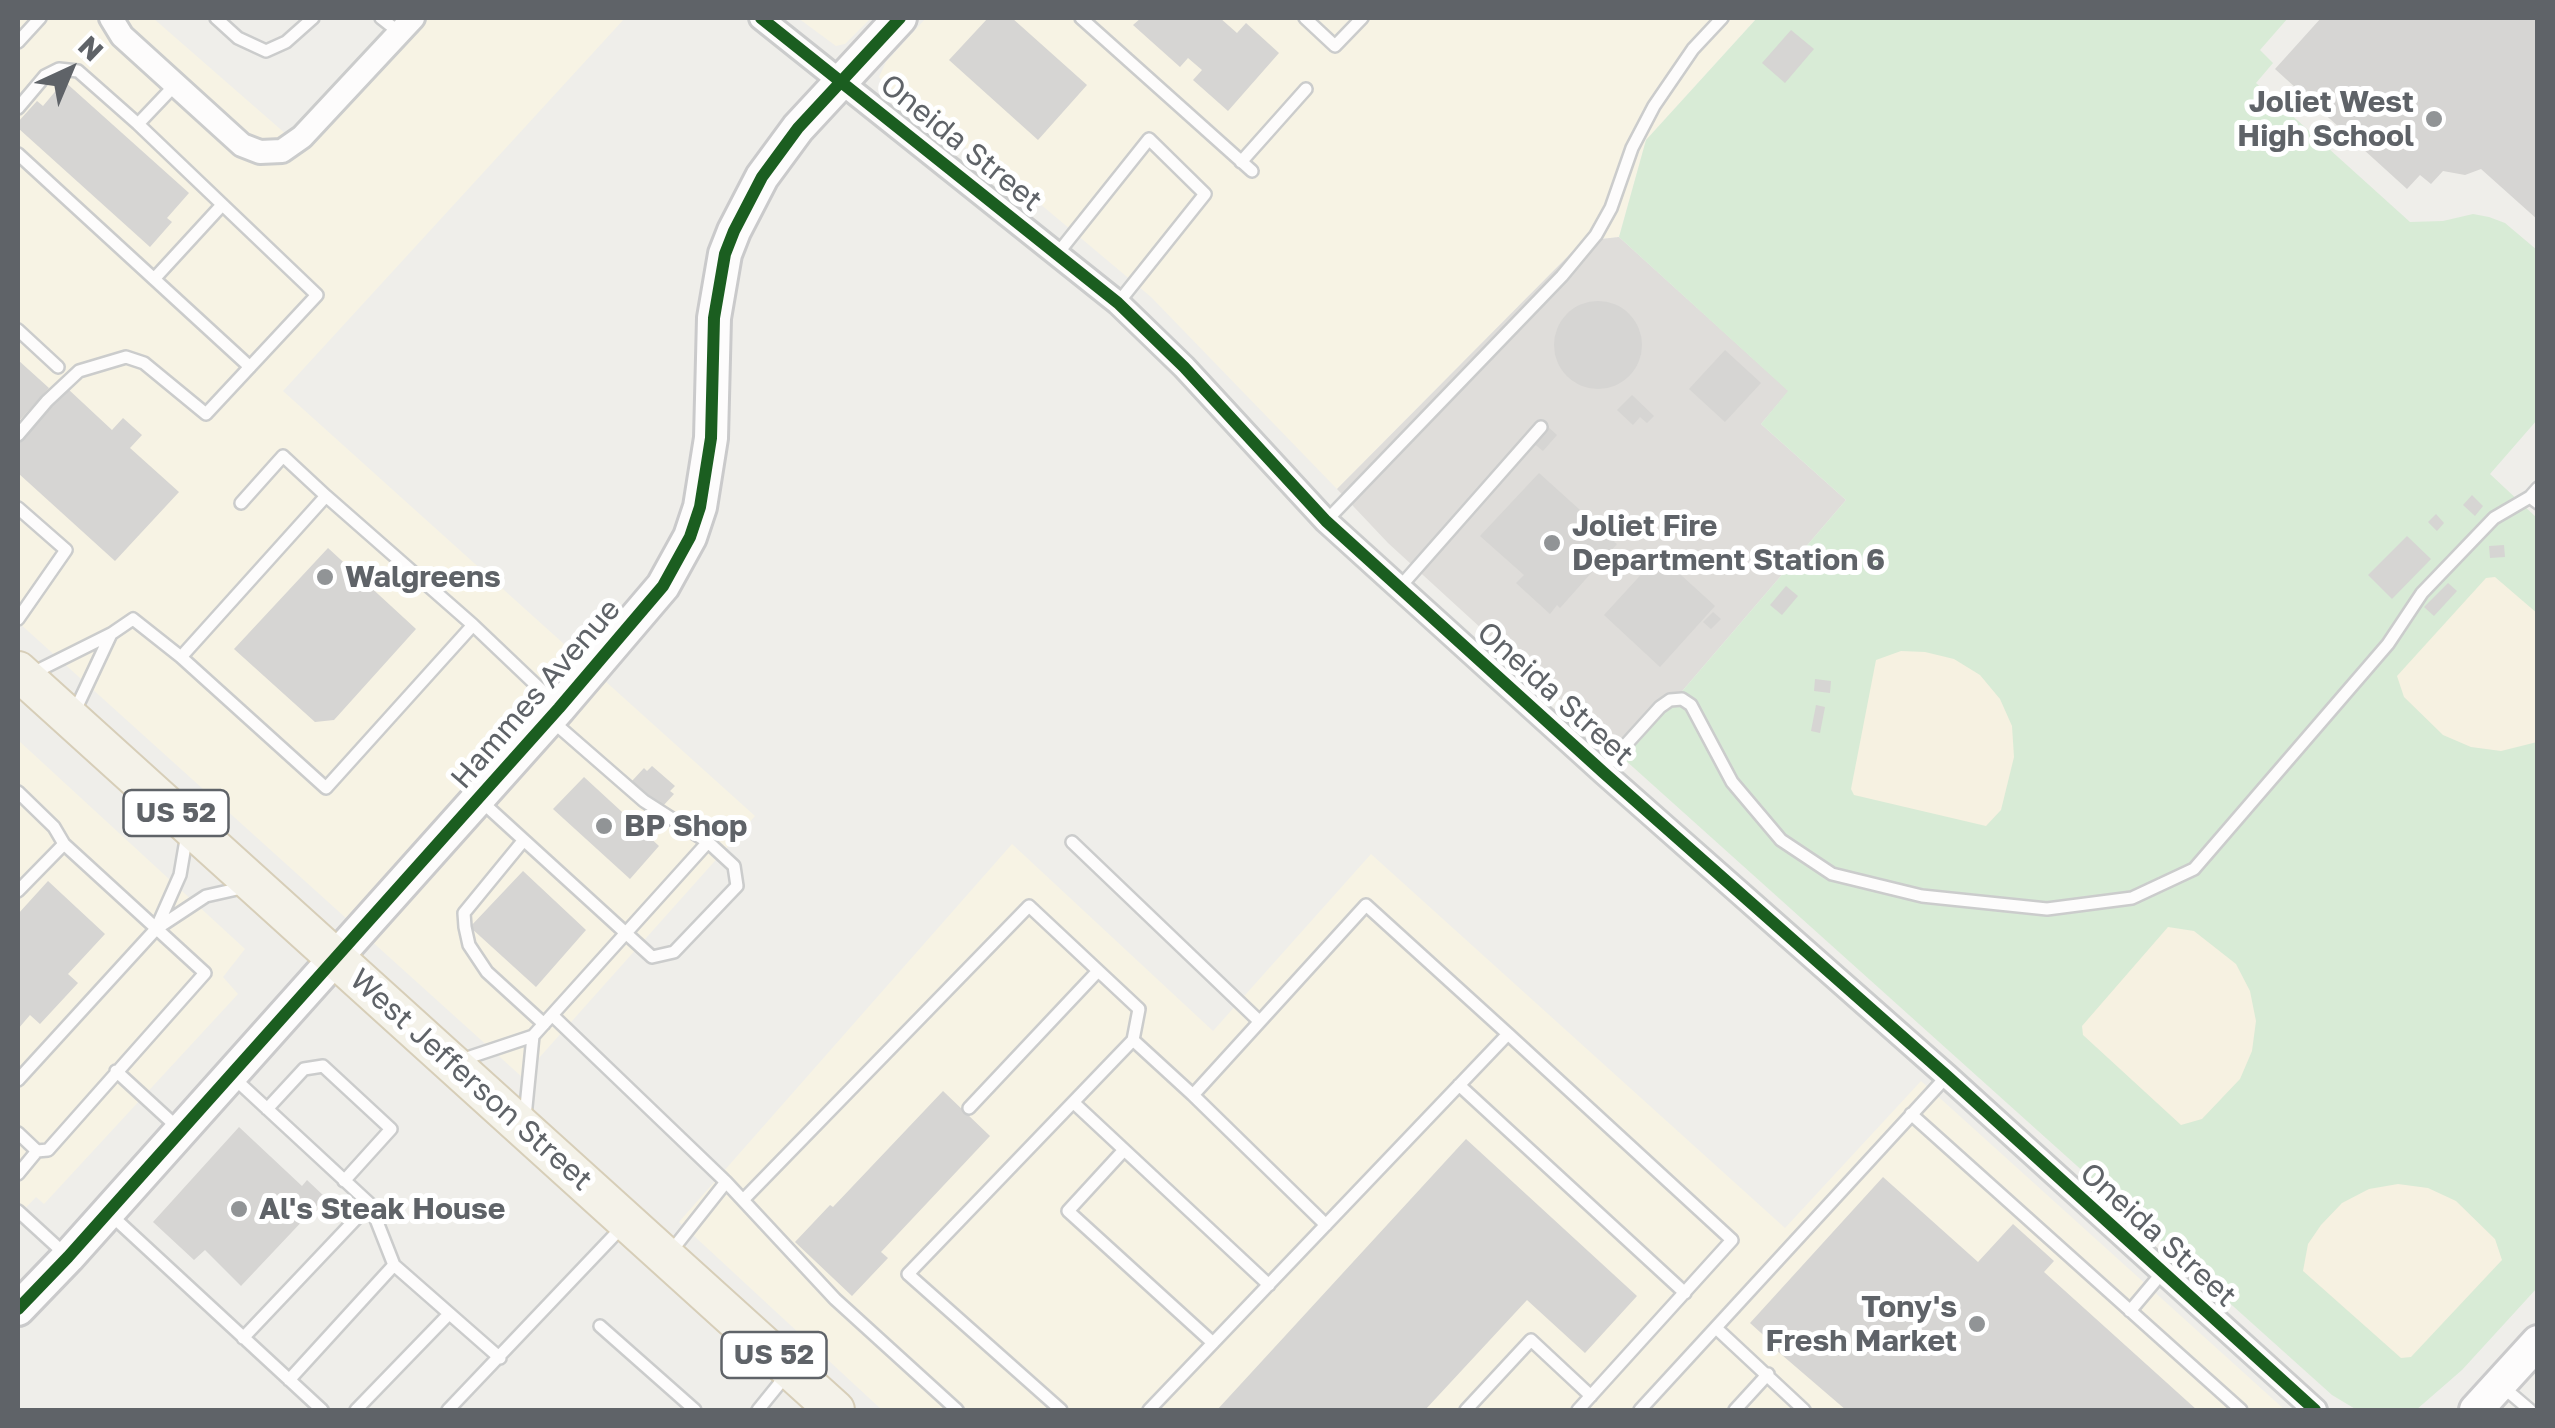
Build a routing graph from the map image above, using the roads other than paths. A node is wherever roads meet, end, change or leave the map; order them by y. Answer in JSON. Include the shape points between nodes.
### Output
{"nodes":[{"id":1,"x":40,"y":18,"type":"edge"},
{"id":2,"x":111,"y":18,"type":"edge"},
{"id":3,"x":216,"y":18,"type":"edge"},
{"id":4,"x":313,"y":18,"type":"edge"},
{"id":5,"x":381,"y":18,"type":"edge"},
{"id":6,"x":762,"y":18,"type":"edge"},
{"id":7,"x":900,"y":18,"type":"edge"},
{"id":8,"x":1080,"y":18,"type":"edge"},
{"id":9,"x":1305,"y":18,"type":"edge"},
{"id":10,"x":1362,"y":18,"type":"edge"},
{"id":11,"x":1722,"y":18,"type":"edge"},
{"id":12,"x":407,"y":25,"type":"edge"},
{"id":13,"x":18,"y":42,"type":"edge"},
{"id":14,"x":842,"y":80,"type":"junction"},
{"id":15,"x":176,"y":84,"type":"junction"},
{"id":16,"x":1306,"y":89,"type":"dead end"},
{"id":17,"x":18,"y":108,"type":"edge"},
{"id":18,"x":138,"y":124,"type":"junction"},
{"id":19,"x":18,"y":154,"type":"edge"},
{"id":20,"x":1241,"y":162,"type":"junction"},
{"id":21,"x":1252,"y":171,"type":"dead end"},
{"id":22,"x":222,"y":204,"type":"junction"},
{"id":23,"x":1058,"y":252,"type":"junction"},
{"id":24,"x":154,"y":278,"type":"junction"},
{"id":25,"x":1118,"y":303,"type":"junction"},
{"id":26,"x":18,"y":330,"type":"edge"},
{"id":27,"x":58,"y":367,"type":"dead end"},
{"id":28,"x":250,"y":367,"type":"junction"},
{"id":29,"x":1542,"y":427,"type":"dead end"},
{"id":30,"x":18,"y":435,"type":"edge"},
{"id":31,"x":326,"y":496,"type":"junction"},
{"id":32,"x":2535,"y":496,"type":"edge"},
{"id":33,"x":241,"y":503,"type":"dead end"},
{"id":34,"x":18,"y":508,"type":"edge"},
{"id":35,"x":1326,"y":521,"type":"junction"},
{"id":36,"x":1399,"y":588,"type":"junction"},
{"id":37,"x":18,"y":619,"type":"edge"},
{"id":38,"x":472,"y":624,"type":"junction"},
{"id":39,"x":111,"y":634,"type":"junction"},
{"id":40,"x":182,"y":657,"type":"junction"},
{"id":41,"x":21,"y":674,"type":"edge"},
{"id":42,"x":554,"y":713,"type":"junction"},
{"id":43,"x":71,"y":719,"type":"junction"},
{"id":44,"x":1602,"y":771,"type":"junction"},
{"id":45,"x":18,"y":792,"type":"edge"},
{"id":46,"x":478,"y":798,"type":"junction"},
{"id":47,"x":189,"y":826,"type":"junction"},
{"id":48,"x":523,"y":841,"type":"junction"},
{"id":49,"x":708,"y":842,"type":"junction"},
{"id":50,"x":1072,"y":842,"type":"dead end"},
{"id":51,"x":64,"y":844,"type":"junction"},
{"id":52,"x":256,"y":885,"type":"junction"},
{"id":53,"x":18,"y":892,"type":"edge"},
{"id":54,"x":156,"y":930,"type":"junction"},
{"id":55,"x":624,"y":935,"type":"junction"},
{"id":56,"x":334,"y":956,"type":"junction"},
{"id":57,"x":1098,"y":970,"type":"junction"},
{"id":58,"x":548,"y":1019,"type":"junction"},
{"id":59,"x":1258,"y":1020,"type":"junction"},
{"id":60,"x":1508,"y":1034,"type":"junction"},
{"id":61,"x":533,"y":1036,"type":"junction"},
{"id":62,"x":1132,"y":1040,"type":"junction"},
{"id":63,"x":453,"y":1063,"type":"junction"},
{"id":64,"x":116,"y":1071,"type":"junction"},
{"id":65,"x":230,"y":1074,"type":"junction"},
{"id":66,"x":1947,"y":1076,"type":"junction"},
{"id":67,"x":18,"y":1080,"type":"edge"},
{"id":68,"x":1459,"y":1085,"type":"junction"},
{"id":69,"x":1193,"y":1095,"type":"junction"},
{"id":70,"x":1074,"y":1103,"type":"junction"},
{"id":71,"x":969,"y":1108,"type":"dead end"},
{"id":72,"x":268,"y":1109,"type":"junction"},
{"id":73,"x":1911,"y":1114,"type":"junction"},
{"id":74,"x":524,"y":1128,"type":"junction"},
{"id":75,"x":180,"y":1130,"type":"junction"},
{"id":76,"x":18,"y":1134,"type":"edge"},
{"id":77,"x":1124,"y":1150,"type":"junction"},
{"id":78,"x":37,"y":1152,"type":"junction"},
{"id":79,"x":18,"y":1174,"type":"edge"},
{"id":80,"x":344,"y":1181,"type":"junction"},
{"id":81,"x":726,"y":1182,"type":"junction"},
{"id":82,"x":743,"y":1200,"type":"junction"},
{"id":83,"x":370,"y":1204,"type":"junction"},
{"id":84,"x":18,"y":1212,"type":"edge"},
{"id":85,"x":108,"y":1212,"type":"junction"},
{"id":86,"x":627,"y":1222,"type":"junction"},
{"id":87,"x":1326,"y":1224,"type":"junction"},
{"id":88,"x":68,"y":1257,"type":"junction"},
{"id":89,"x":666,"y":1258,"type":"junction"},
{"id":90,"x":394,"y":1265,"type":"junction"},
{"id":91,"x":2162,"y":1273,"type":"junction"},
{"id":92,"x":1269,"y":1285,"type":"junction"},
{"id":93,"x":1685,"y":1293,"type":"junction"},
{"id":94,"x":18,"y":1309,"type":"edge"},
{"id":95,"x":2130,"y":1311,"type":"junction"},
{"id":96,"x":448,"y":1314,"type":"junction"},
{"id":97,"x":600,"y":1326,"type":"dead end"},
{"id":98,"x":1716,"y":1328,"type":"junction"},
{"id":99,"x":243,"y":1338,"type":"junction"},
{"id":100,"x":2538,"y":1342,"type":"edge"},
{"id":101,"x":1213,"y":1343,"type":"junction"},
{"id":102,"x":500,"y":1358,"type":"junction"},
{"id":103,"x":790,"y":1370,"type":"junction"},
{"id":104,"x":1768,"y":1374,"type":"junction"},
{"id":105,"x":289,"y":1380,"type":"junction"},
{"id":106,"x":2500,"y":1384,"type":"junction"},
{"id":107,"x":1591,"y":1396,"type":"junction"},
{"id":108,"x":322,"y":1410,"type":"edge"},
{"id":109,"x":356,"y":1410,"type":"edge"},
{"id":110,"x":448,"y":1410,"type":"edge"},
{"id":111,"x":695,"y":1410,"type":"edge"},
{"id":112,"x":758,"y":1410,"type":"edge"},
{"id":113,"x":835,"y":1410,"type":"edge"},
{"id":114,"x":957,"y":1410,"type":"edge"},
{"id":115,"x":1061,"y":1410,"type":"edge"},
{"id":116,"x":1149,"y":1410,"type":"edge"},
{"id":117,"x":1466,"y":1410,"type":"edge"},
{"id":118,"x":1578,"y":1410,"type":"edge"},
{"id":119,"x":1640,"y":1410,"type":"edge"},
{"id":120,"x":1735,"y":1410,"type":"edge"},
{"id":121,"x":1804,"y":1410,"type":"edge"},
{"id":122,"x":2241,"y":1410,"type":"edge"},
{"id":123,"x":2315,"y":1410,"type":"edge"},
{"id":124,"x":2476,"y":1410,"type":"edge"},
{"id":125,"x":2530,"y":1410,"type":"edge"}],
"edges":[{"from":1,"to":13,"type":"lane"},
{"from":2,"to":15,"type":"street"},
{"from":3,"to":4,"type":"lane","via":[[266,51]]},
{"from":5,"to":12,"type":"lane"},
{"from":6,"to":14,"type":"street","name":"Oneida Street"},
{"from":7,"to":14,"type":"street","name":"Hammes Avenue"},
{"from":8,"to":20,"type":"lane"},
{"from":9,"to":10,"type":"lane","via":[[1336,46]]},
{"from":11,"to":35,"type":"lane","via":[[1654,106],[1596,235]]},
{"from":12,"to":15,"type":"street","via":[[282,151],[242,145]]},
{"from":14,"to":23,"type":"street","name":"Oneida Street"},
{"from":14,"to":42,"type":"street","name":"Hammes Avenue","via":[[762,177],[725,254],[714,318],[708,468],[690,537],[664,586]]},
{"from":15,"to":18,"type":"lane"},
{"from":16,"to":20,"type":"lane"},
{"from":17,"to":18,"type":"lane","via":[[44,76],[78,71]]},
{"from":18,"to":22,"type":"lane"},
{"from":19,"to":24,"type":"lane"},
{"from":20,"to":21,"type":"lane"},
{"from":22,"to":24,"type":"lane"},
{"from":22,"to":28,"type":"lane","via":[[317,295]]},
{"from":23,"to":25,"type":"street","name":"Oneida Street"},
{"from":23,"to":25,"type":"lane","via":[[1149,139],[1205,194]]},
{"from":24,"to":28,"type":"lane"},
{"from":25,"to":35,"type":"street","name":"Oneida Street"},
{"from":26,"to":27,"type":"lane"},
{"from":28,"to":30,"type":"lane","via":[[206,414],[144,363],[126,357],[80,371]]},
{"from":29,"to":36,"type":"lane"},
{"from":31,"to":33,"type":"lane","via":[[283,456]]},
{"from":31,"to":38,"type":"lane"},
{"from":31,"to":40,"type":"lane"},
{"from":32,"to":44,"type":"lane","via":[[2494,518],[2422,593],[2388,644],[2194,869],[2132,898],[2047,909],[1922,896],[1832,874],[1781,840],[1732,782],[1682,699],[1660,706]]},
{"from":34,"to":37,"type":"lane","via":[[66,550]]},
{"from":35,"to":36,"type":"street","name":"Oneida Street"},
{"from":36,"to":44,"type":"street","name":"Oneida Street"},
{"from":38,"to":40,"type":"lane","via":[[326,788]]},
{"from":38,"to":42,"type":"lane"},
{"from":39,"to":40,"type":"lane","via":[[133,619]]},
{"from":39,"to":41,"type":"lane"},
{"from":39,"to":43,"type":"lane"},
{"from":41,"to":43,"type":"main road","name":"West Jefferson Street","number":"US 52"},
{"from":42,"to":46,"type":"street","name":"Hammes Avenue"},
{"from":42,"to":49,"type":"lane","via":[[644,801]]},
{"from":43,"to":47,"type":"main road","name":"West Jefferson Street","number":"US 52"},
{"from":44,"to":66,"type":"street","name":"Oneida Street"},
{"from":45,"to":51,"type":"lane"},
{"from":46,"to":48,"type":"lane"},
{"from":46,"to":56,"type":"street","name":"Hammes Avenue"},
{"from":47,"to":52,"type":"main road","name":"West Jefferson Street","number":"US 52"},
{"from":47,"to":54,"type":"lane","via":[[180,875]]},
{"from":48,"to":55,"type":"lane"},
{"from":48,"to":58,"type":"lane","via":[[464,913],[465,928],[487,972]]},
{"from":49,"to":55,"type":"lane"},
{"from":49,"to":55,"type":"lane","via":[[734,866],[737,886],[666,956],[652,957]]},
{"from":50,"to":59,"type":"lane"},
{"from":51,"to":53,"type":"lane"},
{"from":51,"to":54,"type":"lane"},
{"from":52,"to":54,"type":"lane","via":[[206,896]]},
{"from":52,"to":56,"type":"main road","name":"West Jefferson Street","number":"US 52"},
{"from":54,"to":64,"type":"lane","via":[[205,973]]},
{"from":54,"to":67,"type":"lane"},
{"from":55,"to":58,"type":"lane"},
{"from":56,"to":63,"type":"main road","name":"West Jefferson Street","number":"US 52"},
{"from":56,"to":65,"type":"street","name":"Hammes Avenue"},
{"from":57,"to":62,"type":"lane","via":[[1138,1008]]},
{"from":57,"to":71,"type":"lane"},
{"from":57,"to":82,"type":"lane","via":[[1029,906]]},
{"from":58,"to":61,"type":"lane"},
{"from":58,"to":81,"type":"lane"},
{"from":59,"to":60,"type":"lane","via":[[1366,905]]},
{"from":59,"to":69,"type":"lane"},
{"from":60,"to":68,"type":"lane"},
{"from":60,"to":93,"type":"lane","via":[[1732,1240]]},
{"from":61,"to":63,"type":"lane"},
{"from":61,"to":74,"type":"lane"},
{"from":62,"to":69,"type":"lane"},
{"from":62,"to":70,"type":"lane"},
{"from":63,"to":74,"type":"main road","name":"West Jefferson Street","number":"US 52"},
{"from":64,"to":75,"type":"lane"},
{"from":64,"to":78,"type":"lane","via":[[48,1150]]},
{"from":65,"to":72,"type":"lane"},
{"from":65,"to":75,"type":"street","name":"Hammes Avenue"},
{"from":66,"to":73,"type":"lane"},
{"from":66,"to":91,"type":"street","name":"Oneida Street"},
{"from":68,"to":87,"type":"lane"},
{"from":68,"to":93,"type":"lane"},
{"from":69,"to":87,"type":"lane"},
{"from":70,"to":77,"type":"lane"},
{"from":70,"to":115,"type":"lane","via":[[908,1274]]},
{"from":72,"to":80,"type":"lane"},
{"from":72,"to":80,"type":"lane","via":[[304,1068],[324,1066],[391,1129]]},
{"from":73,"to":95,"type":"lane"},
{"from":73,"to":98,"type":"lane"},
{"from":74,"to":86,"type":"main road","name":"West Jefferson Street","number":"US 52"},
{"from":75,"to":85,"type":"street","name":"Hammes Avenue"},
{"from":76,"to":78,"type":"lane"},
{"from":77,"to":92,"type":"lane"},
{"from":77,"to":101,"type":"lane","via":[[1068,1210]]},
{"from":78,"to":79,"type":"lane"},
{"from":80,"to":83,"type":"lane"},
{"from":81,"to":82,"type":"lane"},
{"from":81,"to":89,"type":"lane"},
{"from":82,"to":114,"type":"lane","via":[[836,1299]]},
{"from":83,"to":90,"type":"lane"},
{"from":83,"to":99,"type":"lane"},
{"from":84,"to":88,"type":"lane"},
{"from":85,"to":88,"type":"street","name":"Hammes Avenue"},
{"from":85,"to":99,"type":"lane"},
{"from":86,"to":89,"type":"main road","name":"West Jefferson Street","number":"US 52"},
{"from":86,"to":102,"type":"lane"},
{"from":87,"to":92,"type":"lane"},
{"from":88,"to":94,"type":"street","name":"Hammes Avenue"},
{"from":89,"to":103,"type":"main road","name":"West Jefferson Street","number":"US 52"},
{"from":90,"to":96,"type":"lane"},
{"from":90,"to":105,"type":"lane"},
{"from":91,"to":95,"type":"lane"},
{"from":91,"to":123,"type":"street","name":"Oneida Street"},
{"from":92,"to":101,"type":"lane"},
{"from":93,"to":107,"type":"lane"},
{"from":95,"to":122,"type":"lane"},
{"from":96,"to":102,"type":"lane"},
{"from":96,"to":109,"type":"lane"},
{"from":97,"to":111,"type":"lane"},
{"from":98,"to":104,"type":"lane"},
{"from":98,"to":119,"type":"lane"},
{"from":99,"to":105,"type":"lane"},
{"from":100,"to":106,"type":"street"},
{"from":101,"to":116,"type":"lane"},
{"from":102,"to":110,"type":"lane"},
{"from":103,"to":112,"type":"lane"},
{"from":103,"to":113,"type":"main road","name":"West Jefferson Street","number":"US 52"},
{"from":104,"to":120,"type":"lane"},
{"from":104,"to":121,"type":"lane"},
{"from":105,"to":108,"type":"lane"},
{"from":106,"to":124,"type":"street"},
{"from":106,"to":125,"type":"lane"},
{"from":107,"to":117,"type":"lane","via":[[1531,1340]]},
{"from":107,"to":118,"type":"lane"}]}
